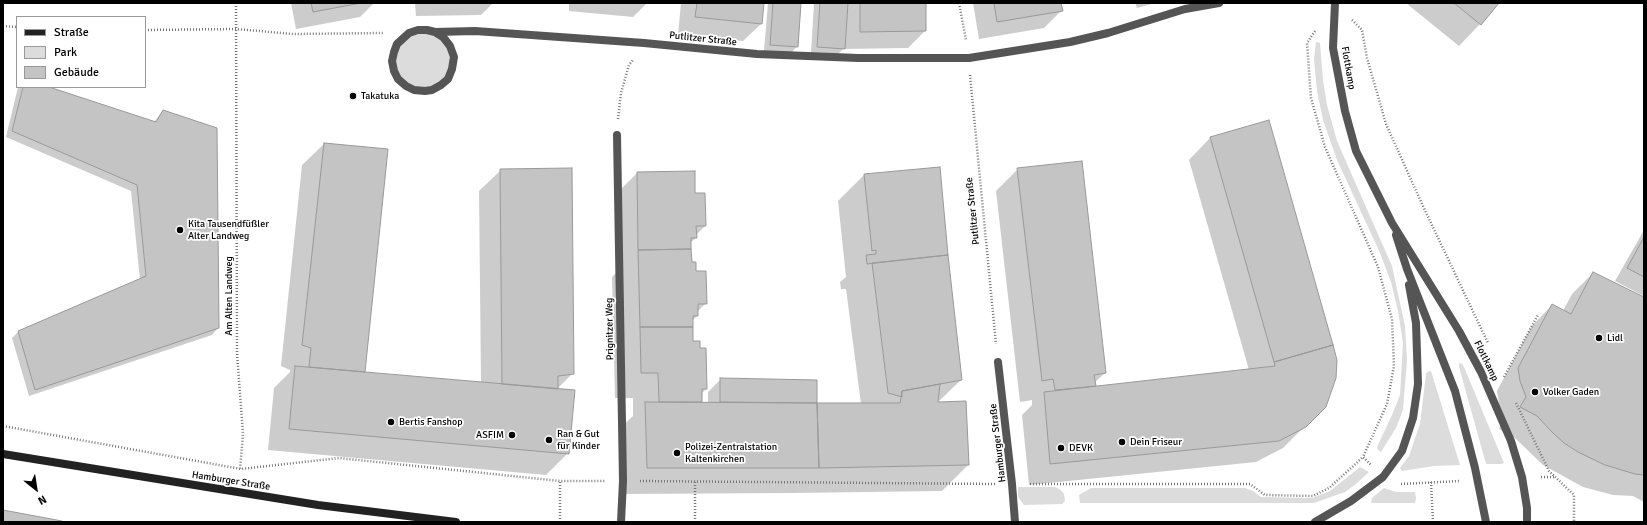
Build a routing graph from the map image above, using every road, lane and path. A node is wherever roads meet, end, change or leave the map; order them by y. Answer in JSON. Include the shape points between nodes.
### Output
{"nodes":[{"id":1,"x":236,"y":3,"type":"edge"},
{"id":2,"x":959,"y":3,"type":"edge"},
{"id":3,"x":1219,"y":3,"type":"edge"},
{"id":4,"x":1335,"y":3,"type":"edge"},
{"id":5,"x":1352,"y":19,"type":"dead end"},
{"id":6,"x":3,"y":26,"type":"edge"},
{"id":7,"x":1318,"y":26,"type":"dead end"},
{"id":8,"x":16,"y":27,"type":"edge"},
{"id":9,"x":236,"y":29,"type":"junction"},
{"id":10,"x":146,"y":30,"type":"edge"},
{"id":11,"x":435,"y":32,"type":"junction"},
{"id":12,"x":409,"y":33,"type":"junction"},
{"id":13,"x":644,"y":43,"type":"junction"},
{"id":14,"x":969,"y":58,"type":"junction"},
{"id":15,"x":617,"y":135,"type":"joint"},
{"id":16,"x":1392,"y":222,"type":"junction"},
{"id":17,"x":1407,"y":269,"type":"junction"},
{"id":18,"x":1538,"y":315,"type":"dead end"},
{"id":19,"x":1490,"y":347,"type":"dead end"},
{"id":20,"x":998,"y":362,"type":"joint"},
{"id":21,"x":1506,"y":383,"type":"dead end"},
{"id":22,"x":1513,"y":396,"type":"dead end"},
{"id":23,"x":3,"y":426,"type":"edge"},
{"id":24,"x":3,"y":454,"type":"edge"},
{"id":25,"x":1363,"y":457,"type":"junction"},
{"id":26,"x":241,"y":469,"type":"junction"},
{"id":27,"x":1383,"y":477,"type":"junction"},
{"id":28,"x":560,"y":481,"type":"junction"},
{"id":29,"x":695,"y":481,"type":"junction"},
{"id":30,"x":623,"y":482,"type":"junction"},
{"id":31,"x":1431,"y":482,"type":"dead end"},
{"id":32,"x":1012,"y":484,"type":"junction"},
{"id":33,"x":237,"y":492,"type":"junction"},
{"id":34,"x":456,"y":522,"type":"edge"},
{"id":35,"x":560,"y":522,"type":"edge"},
{"id":36,"x":621,"y":522,"type":"edge"},
{"id":37,"x":695,"y":522,"type":"edge"},
{"id":38,"x":1015,"y":522,"type":"edge"},
{"id":39,"x":1314,"y":522,"type":"edge"},
{"id":40,"x":1433,"y":522,"type":"edge"},
{"id":41,"x":1486,"y":522,"type":"edge"},
{"id":42,"x":1526,"y":522,"type":"edge"},
{"id":43,"x":1574,"y":522,"type":"edge"}],
"edges":[{"from":1,"to":9,"type":"path","name":"Am Alten Landweg"},
{"from":2,"to":14,"type":"path"},
{"from":3,"to":14,"type":"street","name":"Putlitzer Straße","via":[[1185,9],[1070,42]]},
{"from":4,"to":16,"type":"street","name":"Flottkamp","via":[[1333,48],[1347,118],[1356,151]]},
{"from":5,"to":19,"type":"path","via":[[1362,30],[1367,58],[1386,124]]},
{"from":6,"to":8,"type":"path"},
{"from":7,"to":25,"type":"path","via":[[1307,43],[1311,98],[1325,147],[1378,266],[1392,319],[1394,366],[1387,404]]},
{"from":9,"to":10,"type":"path"},
{"from":9,"to":12,"type":"path","via":[[293,34]]},
{"from":9,"to":26,"type":"path","name":"Am Alten Landweg","via":[[237,353],[243,434]]},
{"from":11,"to":12,"type":"street","name":"Putlitzer Straße","via":[[418,30]]},
{"from":11,"to":12,"type":"street","via":[[450,46],[454,63],[448,79],[441,86],[424,91],[406,86],[394,71],[392,61],[397,44]]},
{"from":11,"to":13,"type":"street","name":"Putlitzer Straße","via":[[475,31]]},
{"from":13,"to":14,"type":"street","name":"Putlitzer Straße","via":[[757,54],[858,58]]},
{"from":13,"to":15,"type":"path","via":[[630,65],[621,93]]},
{"from":14,"to":20,"type":"path","name":"Putlitzer Straße"},
{"from":15,"to":30,"type":"street","name":"Prignitzer Weg"},
{"from":16,"to":17,"type":"street","name":"Flottkamp"},
{"from":16,"to":42,"type":"street","name":"Flottkamp","via":[[1459,330],[1511,441],[1522,477],[1527,508]]},
{"from":17,"to":27,"type":"street","via":[[1416,323],[1418,384],[1413,418],[1402,451]]},
{"from":17,"to":41,"type":"street","name":"Flottkamp","via":[[1455,390]]},
{"from":18,"to":21,"type":"path","via":[[1503,376]]},
{"from":20,"to":32,"type":"street","name":"Hamburger Straße"},
{"from":22,"to":43,"type":"path","via":[[1549,471],[1574,495]]},
{"from":23,"to":26,"type":"path"},
{"from":24,"to":33,"type":"main road","name":"Hamburger Straße"},
{"from":25,"to":27,"type":"path"},
{"from":25,"to":32,"type":"path","via":[[1329,488],[1313,496],[1265,495],[1250,484]]},
{"from":26,"to":28,"type":"path","via":[[339,458]]},
{"from":26,"to":33,"type":"path","name":"Am Alten Landweg"},
{"from":27,"to":39,"type":"street","via":[[1351,501]]},
{"from":28,"to":30,"type":"path"},
{"from":28,"to":35,"type":"path"},
{"from":29,"to":30,"type":"path"},
{"from":29,"to":32,"type":"path"},
{"from":29,"to":37,"type":"path"},
{"from":30,"to":36,"type":"street","name":"Prignitzer Weg"},
{"from":31,"to":40,"type":"path"},
{"from":32,"to":38,"type":"street","name":"Hamburger Straße"},
{"from":33,"to":34,"type":"main road","name":"Hamburger Straße"}]}
